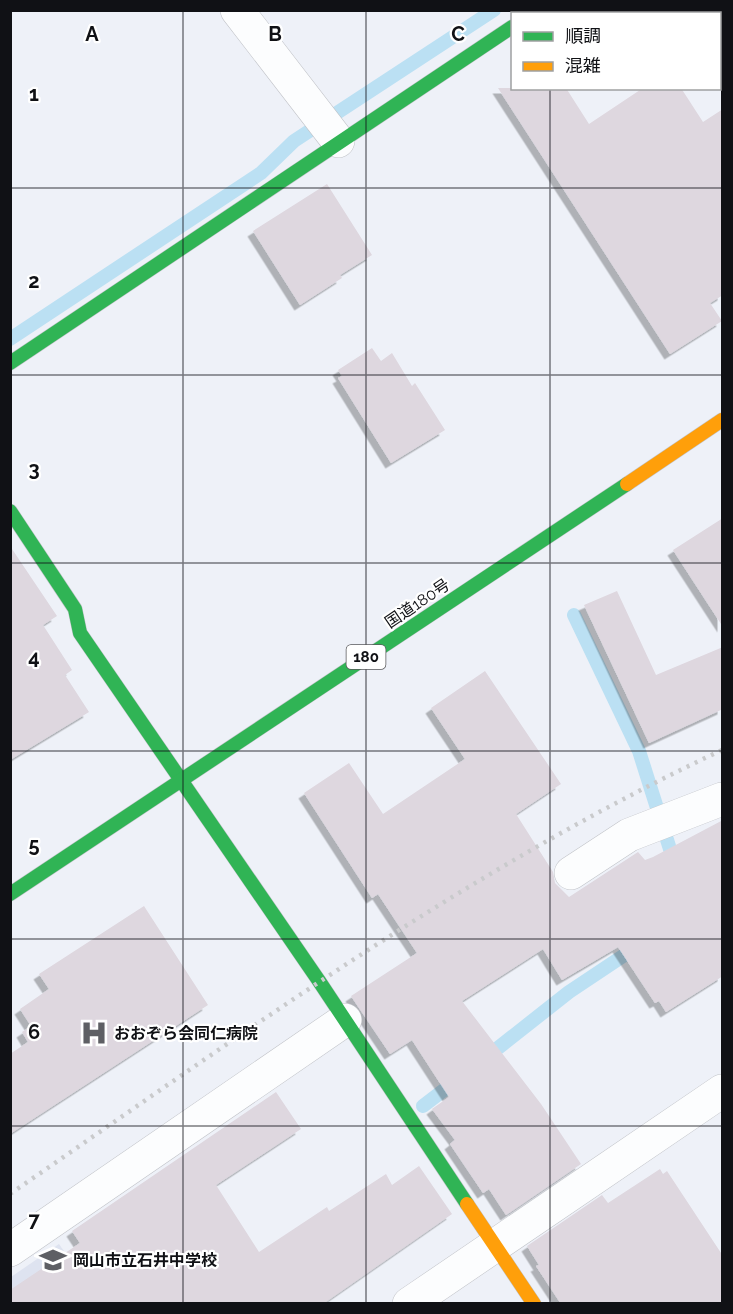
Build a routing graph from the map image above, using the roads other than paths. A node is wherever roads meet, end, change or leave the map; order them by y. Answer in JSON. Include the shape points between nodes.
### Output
{"nodes":[{"id":1,"x":237,"y":10,"type":"edge"},
{"id":2,"x":511,"y":28,"type":"edge"},
{"id":3,"x":328,"y":128,"type":"junction"},
{"id":4,"x":10,"y":363,"type":"edge"},
{"id":5,"x":723,"y":420,"type":"edge"},
{"id":6,"x":10,"y":512,"type":"edge"},
{"id":7,"x":182,"y":780,"type":"junction"},
{"id":8,"x":723,"y":799,"type":"edge"},
{"id":9,"x":571,"y":873,"type":"dead end"},
{"id":10,"x":10,"y":894,"type":"edge"},
{"id":11,"x":345,"y":1020,"type":"junction"},
{"id":12,"x":723,"y":1091,"type":"edge"},
{"id":13,"x":496,"y":1244,"type":"junction"},
{"id":14,"x":10,"y":1250,"type":"edge"},
{"id":15,"x":409,"y":1304,"type":"edge"},
{"id":16,"x":534,"y":1304,"type":"edge"}],
"edges":[{"from":1,"to":3,"type":"street"},
{"from":2,"to":3,"type":"main road"},
{"from":3,"to":4,"type":"main road"},
{"from":5,"to":7,"type":"main road","name":"国道180号","number":"180"},
{"from":6,"to":7,"type":"main road","via":[[75,609],[80,633]]},
{"from":7,"to":10,"type":"main road","name":"国道180号","number":"180"},
{"from":7,"to":11,"type":"main road"},
{"from":8,"to":9,"type":"street","via":[[629,835]]},
{"from":11,"to":13,"type":"main road"},
{"from":11,"to":14,"type":"street"},
{"from":12,"to":13,"type":"street"},
{"from":13,"to":15,"type":"street"},
{"from":13,"to":16,"type":"main road"}]}
